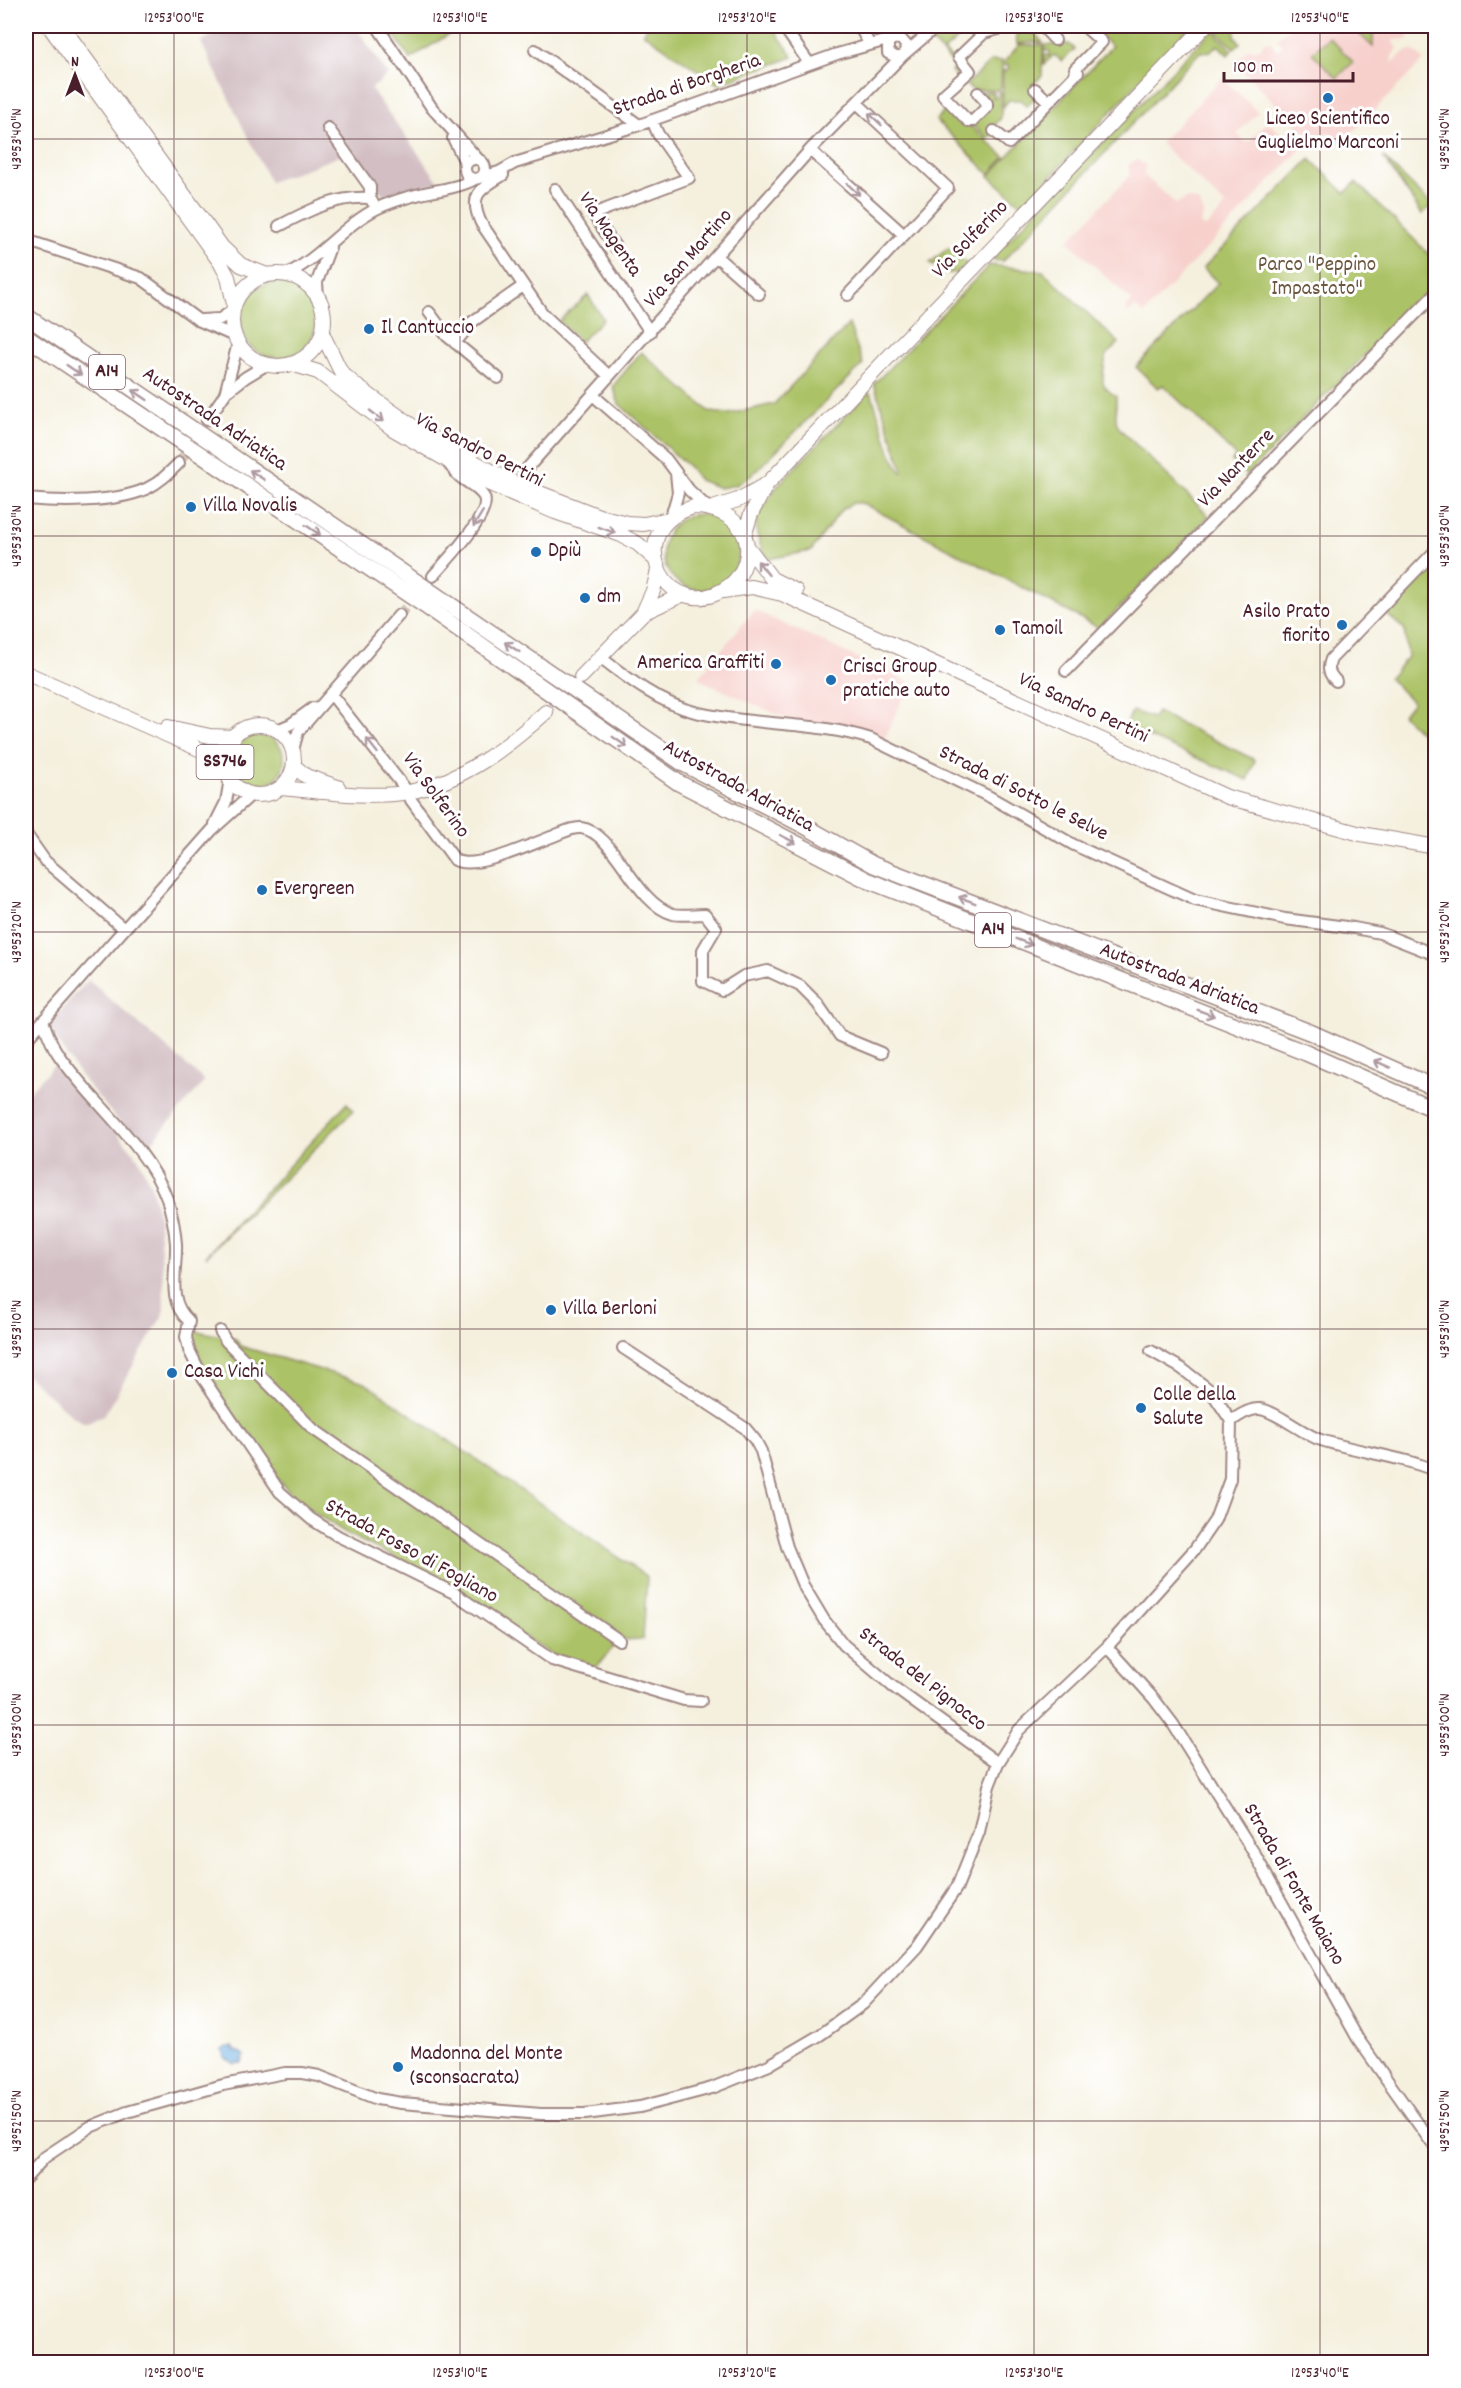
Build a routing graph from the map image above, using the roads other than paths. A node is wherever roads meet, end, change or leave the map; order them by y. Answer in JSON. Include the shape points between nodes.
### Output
{"nodes":[{"id":1,"x":49,"y":26,"type":"edge"},
{"id":2,"x":62,"y":26,"type":"edge"},
{"id":3,"x":377,"y":26,"type":"edge"},
{"id":4,"x":783,"y":26,"type":"edge"},
{"id":5,"x":860,"y":26,"type":"edge"},
{"id":6,"x":936,"y":26,"type":"edge"},
{"id":7,"x":1009,"y":26,"type":"edge"},
{"id":8,"x":1042,"y":26,"type":"edge"},
{"id":9,"x":1083,"y":26,"type":"edge"},
{"id":10,"x":1205,"y":26,"type":"edge"},
{"id":11,"x":896,"y":39,"type":"junction"},
{"id":12,"x":1055,"y":40,"type":"dead end"},
{"id":13,"x":870,"y":45,"type":"junction"},
{"id":14,"x":535,"y":50,"type":"dead end"},
{"id":15,"x":889,"y":54,"type":"junction"},
{"id":16,"x":904,"y":54,"type":"junction"},
{"id":17,"x":809,"y":63,"type":"junction"},
{"id":18,"x":885,"y":74,"type":"junction"},
{"id":19,"x":1035,"y":89,"type":"dead end"},
{"id":20,"x":978,"y":93,"type":"dead end"},
{"id":21,"x":1049,"y":102,"type":"junction"},
{"id":22,"x":857,"y":103,"type":"junction"},
{"id":23,"x":652,"y":120,"type":"junction"},
{"id":24,"x":639,"y":124,"type":"junction"},
{"id":25,"x":447,"y":127,"type":"junction"},
{"id":26,"x":328,"y":128,"type":"dead end"},
{"id":27,"x":994,"y":131,"type":"dead end"},
{"id":28,"x":810,"y":150,"type":"junction"},
{"id":29,"x":537,"y":156,"type":"junction"},
{"id":30,"x":480,"y":160,"type":"junction"},
{"id":31,"x":515,"y":163,"type":"junction"},
{"id":32,"x":465,"y":169,"type":"junction"},
{"id":33,"x":478,"y":178,"type":"junction"},
{"id":34,"x":447,"y":188,"type":"junction"},
{"id":35,"x":555,"y":189,"type":"dead end"},
{"id":36,"x":370,"y":198,"type":"junction"},
{"id":37,"x":377,"y":208,"type":"junction"},
{"id":38,"x":279,"y":226,"type":"dead end"},
{"id":39,"x":903,"y":234,"type":"junction"},
{"id":40,"x":26,"y":240,"type":"edge"},
{"id":41,"x":331,"y":244,"type":"junction"},
{"id":42,"x":616,"y":248,"type":"dead end"},
{"id":43,"x":717,"y":257,"type":"junction"},
{"id":44,"x":267,"y":275,"type":"junction"},
{"id":45,"x":285,"y":275,"type":"junction"},
{"id":46,"x":523,"y":286,"type":"junction"},
{"id":47,"x":1436,"y":293,"type":"edge"},
{"id":48,"x":759,"y":294,"type":"dead end"},
{"id":49,"x":848,"y":295,"type":"dead end"},
{"id":50,"x":318,"y":298,"type":"junction"},
{"id":51,"x":233,"y":307,"type":"junction"},
{"id":52,"x":429,"y":312,"type":"dead end"},
{"id":53,"x":26,"y":316,"type":"edge"},
{"id":54,"x":198,"y":320,"type":"junction"},
{"id":55,"x":650,"y":332,"type":"junction"},
{"id":56,"x":322,"y":333,"type":"junction"},
{"id":57,"x":26,"y":337,"type":"edge"},
{"id":58,"x":236,"y":340,"type":"junction"},
{"id":59,"x":455,"y":343,"type":"junction"},
{"id":60,"x":266,"y":364,"type":"junction"},
{"id":61,"x":292,"y":364,"type":"junction"},
{"id":62,"x":609,"y":376,"type":"junction"},
{"id":63,"x":498,"y":378,"type":"dead end"},
{"id":64,"x":225,"y":393,"type":"junction"},
{"id":65,"x":594,"y":396,"type":"junction"},
{"id":66,"x":207,"y":420,"type":"tunnel mouth"},
{"id":67,"x":447,"y":462,"type":"junction"},
{"id":68,"x":179,"y":463,"type":"tunnel mouth"},
{"id":69,"x":675,"y":470,"type":"junction"},
{"id":70,"x":524,"y":472,"type":"dead end"},
{"id":71,"x":766,"y":484,"type":"junction"},
{"id":72,"x":26,"y":499,"type":"edge"},
{"id":73,"x":710,"y":507,"type":"junction"},
{"id":74,"x":670,"y":518,"type":"junction"},
{"id":75,"x":746,"y":540,"type":"junction"},
{"id":76,"x":1436,"y":550,"type":"edge"},
{"id":77,"x":657,"y":565,"type":"junction"},
{"id":78,"x":433,"y":576,"type":"dead end"},
{"id":79,"x":723,"y":591,"type":"junction"},
{"id":80,"x":684,"y":594,"type":"junction"},
{"id":81,"x":643,"y":613,"type":"junction"},
{"id":82,"x":399,"y":615,"type":"tunnel mouth"},
{"id":83,"x":600,"y":657,"type":"junction"},
{"id":84,"x":1066,"y":671,"type":"dead end"},
{"id":85,"x":26,"y":673,"type":"edge"},
{"id":86,"x":581,"y":677,"type":"dead end"},
{"id":87,"x":1333,"y":678,"type":"dead end"},
{"id":88,"x":331,"y":697,"type":"junction"},
{"id":89,"x":546,"y":712,"type":"dead end"},
{"id":90,"x":126,"y":716,"type":"junction"},
{"id":91,"x":277,"y":730,"type":"junction"},
{"id":92,"x":234,"y":737,"type":"junction"},
{"id":93,"x":293,"y":750,"type":"junction"},
{"id":94,"x":224,"y":760,"type":"junction"},
{"id":95,"x":294,"y":766,"type":"junction"},
{"id":96,"x":230,"y":779,"type":"junction"},
{"id":97,"x":280,"y":788,"type":"junction"},
{"id":98,"x":354,"y":792,"type":"junction"},
{"id":99,"x":408,"y":792,"type":"junction"},
{"id":100,"x":252,"y":794,"type":"junction"},
{"id":101,"x":212,"y":830,"type":"junction"},
{"id":102,"x":26,"y":834,"type":"edge"},
{"id":103,"x":1436,"y":839,"type":"edge"},
{"id":104,"x":1436,"y":847,"type":"edge"},
{"id":105,"x":124,"y":930,"type":"junction"},
{"id":106,"x":1436,"y":955,"type":"edge"},
{"id":107,"x":43,"y":1021,"type":"junction"},
{"id":108,"x":26,"y":1040,"type":"edge"},
{"id":109,"x":881,"y":1053,"type":"dead end"},
{"id":110,"x":1436,"y":1088,"type":"edge"},
{"id":111,"x":1436,"y":1110,"type":"edge"},
{"id":112,"x":220,"y":1331,"type":"dead end"},
{"id":113,"x":623,"y":1348,"type":"dead end"},
{"id":114,"x":1151,"y":1351,"type":"dead end"},
{"id":115,"x":1231,"y":1421,"type":"junction"},
{"id":116,"x":1436,"y":1471,"type":"edge"},
{"id":117,"x":619,"y":1640,"type":"dead end"},
{"id":118,"x":1107,"y":1647,"type":"junction"},
{"id":119,"x":700,"y":1701,"type":"dead end"},
{"id":120,"x":998,"y":1763,"type":"junction"},
{"id":121,"x":1436,"y":2149,"type":"edge"},
{"id":122,"x":26,"y":2178,"type":"edge"}],
"edges":[{"from":1,"to":51,"type":"main road","via":[[220,262],[228,277]]},
{"from":2,"to":44,"type":"main road","via":[[226,252],[250,270]]},
{"from":3,"to":25,"type":"street"},
{"from":4,"to":17,"type":"street"},
{"from":5,"to":13,"type":"street"},
{"from":6,"to":11,"type":"street","name":"Strada di Borgheria"},
{"from":6,"to":16,"type":"street","name":"Strada di Borgheria"},
{"from":7,"to":20,"type":"street","via":[[984,33],[959,57],[970,71],[943,95],[968,121],[973,121],[987,106]]},
{"from":8,"to":12,"type":"street"},
{"from":9,"to":21,"type":"street","via":[[1102,42]]},
{"from":10,"to":71,"type":"main road","name":"Via Solferino"},
{"from":11,"to":13,"type":"street","name":"Strada di Borgheria"},
{"from":11,"to":15,"type":"street","via":[[887,45]]},
{"from":11,"to":16,"type":"street","via":[[906,45]]},
{"from":13,"to":15,"type":"street"},
{"from":13,"to":17,"type":"street","name":"Strada di Borgheria"},
{"from":14,"to":24,"type":"street"},
{"from":15,"to":16,"type":"street","via":[[898,58]]},
{"from":15,"to":18,"type":"street","name":"Via San Martino"},
{"from":16,"to":18,"type":"street","name":"Via San Martino"},
{"from":17,"to":23,"type":"street","name":"Strada di Borgheria"},
{"from":18,"to":22,"type":"street","name":"Via San Martino"},
{"from":19,"to":21,"type":"street"},
{"from":21,"to":27,"type":"street","via":[[1009,143]]},
{"from":22,"to":28,"type":"street","name":"Via San Martino"},
{"from":39,"to":22,"type":"street","one_way":true,"via":[[948,188]]},
{"from":23,"to":24,"type":"street","name":"Strada di Borgheria"},
{"from":23,"to":42,"type":"street","via":[[689,178],[593,214]]},
{"from":24,"to":29,"type":"street","name":"Strada di Borgheria"},
{"from":25,"to":30,"type":"street"},
{"from":25,"to":32,"type":"street"},
{"from":26,"to":36,"type":"street","via":[[370,188]]},
{"from":28,"to":39,"type":"street","one_way":true},
{"from":28,"to":43,"type":"street","name":"Via San Martino"},
{"from":29,"to":31,"type":"street","name":"Strada di Borgheria"},
{"from":29,"to":46,"type":"street","via":[[479,191],[475,200],[481,223]]},
{"from":30,"to":31,"type":"street","name":"Strada di Borgheria","via":[[498,165]]},
{"from":30,"to":32,"type":"street","name":"Strada di Borgheria","via":[[471,159]]},
{"from":30,"to":33,"type":"street","via":[[485,167]]},
{"from":31,"to":33,"type":"street","name":"Strada di Borgheria"},
{"from":32,"to":33,"type":"street","via":[[469,177]]},
{"from":32,"to":34,"type":"street","name":"Strada di Borgheria"},
{"from":33,"to":34,"type":"street","name":"Strada di Borgheria"},
{"from":34,"to":37,"type":"street","name":"Strada di Borgheria"},
{"from":35,"to":55,"type":"street","name":"Via Magenta"},
{"from":36,"to":37,"type":"street"},
{"from":36,"to":38,"type":"street","via":[[354,196],[334,201]]},
{"from":37,"to":41,"type":"street","name":"Strada di Borgheria"},
{"from":39,"to":49,"type":"street"},
{"from":40,"to":54,"type":"street","via":[[141,279]]},
{"from":41,"to":45,"type":"street","name":"Strada di Borgheria"},
{"from":41,"to":50,"type":"street","name":"Strada di Borgheria","via":[[317,282]]},
{"from":43,"to":48,"type":"street"},
{"from":43,"to":55,"type":"street","name":"Via San Martino"},
{"from":44,"to":45,"type":"main road"},
{"from":44,"to":51,"type":"main road","via":[[242,291]]},
{"from":45,"to":50,"type":"main road","via":[[310,287]]},
{"from":46,"to":59,"type":"street","via":[[472,322]]},
{"from":46,"to":62,"type":"street","via":[[558,331]]},
{"from":47,"to":84,"type":"street","name":"Via Nanterre"},
{"from":50,"to":56,"type":"main road","name":"Via Sandro Pertini","via":[[323,315]]},
{"from":51,"to":54,"type":"street","via":[[220,320]]},
{"from":51,"to":58,"type":"main road"},
{"from":52,"to":59,"type":"street"},
{"from":110,"to":53,"type":"highway","name":"Autostrada Adriatica","number":"A14","one_way":true,"via":[[1312,1033],[874,865],[684,764]]},
{"from":54,"to":58,"type":"street"},
{"from":55,"to":62,"type":"street","name":"Via San Martino"},
{"from":56,"to":61,"type":"main road","via":[[305,357]]},
{"from":56,"to":74,"type":"main road","name":"Via Sandro Pertini","via":[[341,372],[355,385],[463,456],[514,483],[599,516],[644,524]]},
{"from":57,"to":111,"type":"highway","name":"Autostrada Adriatica","number":"A14","one_way":true,"via":[[679,783],[867,880],[1306,1053]]},
{"from":58,"to":60,"type":"main road","via":[[255,360]]},
{"from":58,"to":64,"type":"street"},
{"from":59,"to":63,"type":"street"},
{"from":60,"to":61,"type":"main road","name":"Via Sandro Pertini"},
{"from":60,"to":64,"type":"street"},
{"from":61,"to":67,"type":"main road","name":"Via Sandro Pertini","one_way":true,"via":[[318,372],[393,429]]},
{"from":62,"to":65,"type":"street","name":"Via San Martino"},
{"from":64,"to":66,"type":"street"},
{"from":65,"to":69,"type":"street"},
{"from":65,"to":70,"type":"street","name":"Via San Martino"},
{"from":67,"to":77,"type":"main road","name":"Via Sandro Pertini","one_way":true,"via":[[507,492],[638,544]]},
{"from":67,"to":78,"type":"street","one_way":true,"via":[[479,491],[485,506]]},
{"from":68,"to":72,"type":"street","via":[[156,484],[123,496]]},
{"from":69,"to":73,"type":"street","via":[[689,490]]},
{"from":69,"to":74,"type":"street","via":[[678,493]]},
{"from":71,"to":73,"type":"main road","name":"Via Solferino","via":[[738,500]]},
{"from":71,"to":75,"type":"main road","name":"Via Solferino","via":[[751,514]]},
{"from":73,"to":74,"type":"main road","name":"Via Sandro Pertini","via":[[688,508]]},
{"from":73,"to":75,"type":"main road","name":"Via Sandro Pertini","via":[[725,514]]},
{"from":74,"to":77,"type":"main road","via":[[656,540]]},
{"from":75,"to":79,"type":"main road","via":[[740,573]]},
{"from":103,"to":75,"type":"main road","name":"Via Sandro Pertini","one_way":true,"via":[[1308,814],[1207,780],[772,579]]},
{"from":76,"to":87,"type":"street","via":[[1330,658],[1328,667]]},
{"from":77,"to":80,"type":"main road","name":"Via Sandro Pertini","via":[[665,580]]},
{"from":77,"to":81,"type":"main road","via":[[653,591]]},
{"from":79,"to":80,"type":"main road","name":"Via Sandro Pertini","via":[[697,597]]},
{"from":79,"to":104,"type":"main road","name":"Via Sandro Pertini","via":[[752,587],[782,594],[1227,797],[1361,834]]},
{"from":80,"to":81,"type":"main road"},
{"from":81,"to":83,"type":"main road"},
{"from":82,"to":88,"type":"street"},
{"from":83,"to":86,"type":"main road"},
{"from":83,"to":106,"type":"street","name":"Strada di Sotto le Selve","via":[[656,695],[693,712],[798,724],[871,739],[990,797],[1074,845],[1196,900],[1380,933]]},
{"from":85,"to":90,"type":"main road","number":"SS746"},
{"from":88,"to":91,"type":"street"},
{"from":88,"to":93,"type":"street","via":[[298,732]]},
{"from":99,"to":88,"type":"street","name":"Via Solferino","one_way":true},
{"from":89,"to":99,"type":"main road","number":"SS746","via":[[508,746],[480,764],[442,782]]},
{"from":90,"to":92,"type":"main road","number":"SS746","via":[[192,733]]},
{"from":90,"to":94,"type":"main road","number":"SS746"},
{"from":91,"to":92,"type":"main road","number":"SS746","via":[[254,726]]},
{"from":91,"to":93,"type":"main road","number":"SS746"},
{"from":92,"to":94,"type":"main road","number":"SS746"},
{"from":93,"to":95,"type":"main road"},
{"from":94,"to":96,"type":"main road","number":"SS746"},
{"from":95,"to":97,"type":"main road","number":"SS746"},
{"from":95,"to":98,"type":"main road","number":"SS746","via":[[306,776]]},
{"from":96,"to":100,"type":"main road","number":"SS746"},
{"from":96,"to":101,"type":"street","via":[[226,802]]},
{"from":97,"to":98,"type":"main road","number":"SS746"},
{"from":97,"to":100,"type":"main road","number":"SS746","via":[[262,795]]},
{"from":98,"to":99,"type":"main road","number":"SS746"},
{"from":99,"to":109,"type":"street","name":"Via Solferino","via":[[455,860],[462,863],[506,854],[567,831],[590,830],[660,909],[674,915],[705,914],[716,928],[703,950],[703,981],[722,990],[744,976],[768,971],[800,986],[818,1003],[840,1035]]},
{"from":100,"to":101,"type":"street"},
{"from":101,"to":105,"type":"street"},
{"from":102,"to":105,"type":"street","via":[[45,861]]},
{"from":105,"to":107,"type":"street"},
{"from":107,"to":108,"type":"street"},
{"from":107,"to":119,"type":"street","name":"Strada Fosso di Fogliano","via":[[57,1053],[158,1179],[174,1223],[175,1301],[189,1322],[189,1350],[203,1378],[280,1492],[338,1536],[454,1593],[552,1660],[684,1700]]},
{"from":112,"to":117,"type":"street","via":[[313,1429]]},
{"from":113,"to":120,"type":"street","name":"Strada del Pignocco","via":[[745,1428],[761,1451],[787,1546],[803,1585],[824,1620],[844,1645],[892,1686]]},
{"from":114,"to":115,"type":"street","via":[[1211,1391]]},
{"from":115,"to":116,"type":"street","via":[[1258,1408],[1318,1439]]},
{"from":115,"to":118,"type":"street","via":[[1230,1479],[1215,1520],[1195,1549]]},
{"from":118,"to":120,"type":"street","via":[[1019,1730]]},
{"from":118,"to":121,"type":"street","name":"Strada di Fonte Maiano","via":[[1173,1724],[1254,1853],[1358,2038]]},
{"from":120,"to":122,"type":"street","via":[[979,1832],[957,1887],[917,1946],[863,2004],[769,2065],[712,2088],[640,2108],[585,2115],[401,2103],[377,2099],[319,2076],[285,2073],[223,2085],[127,2112],[90,2127],[45,2157]]}]}
